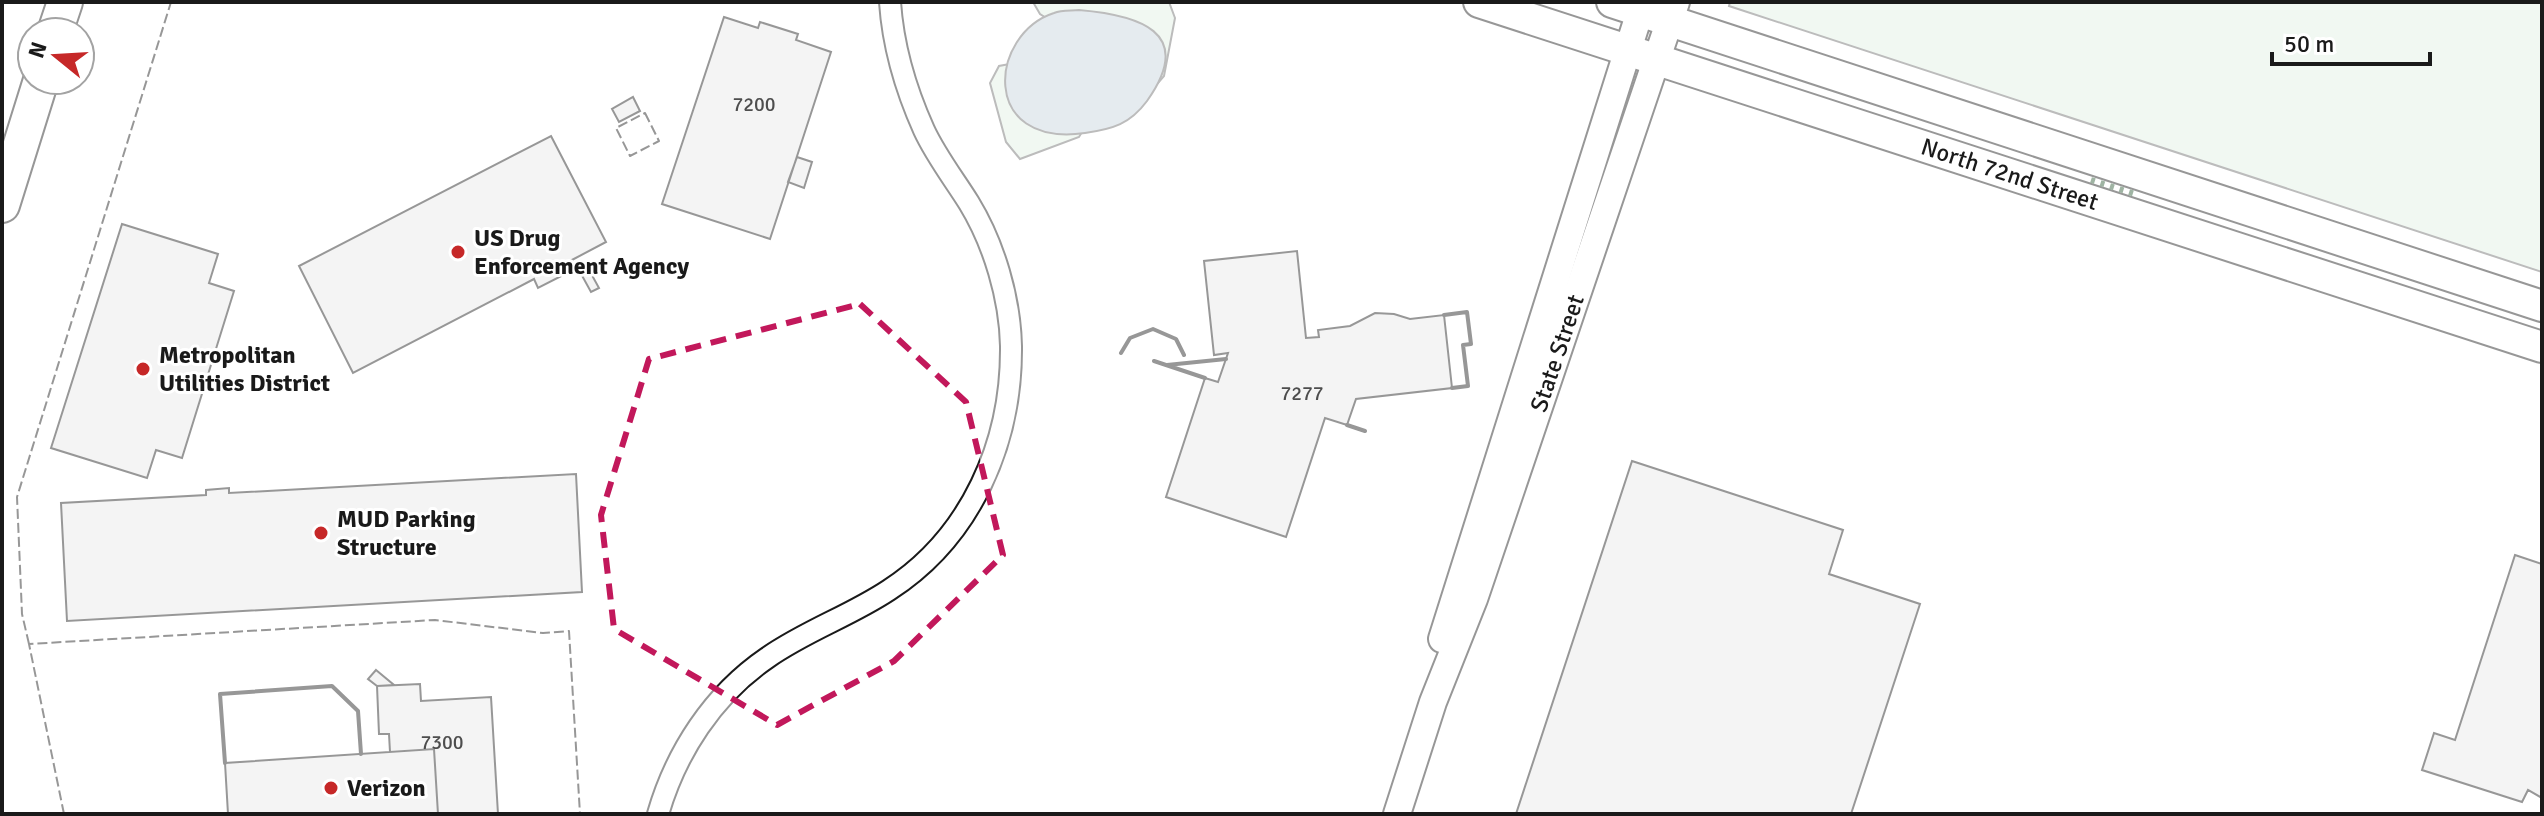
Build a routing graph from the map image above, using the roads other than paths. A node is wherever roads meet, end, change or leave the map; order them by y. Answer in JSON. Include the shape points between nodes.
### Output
{"nodes":[{"id":1,"x":890,"y":2,"type":"edge"},
{"id":2,"x":1479,"y":2,"type":"edge"},
{"id":3,"x":1632,"y":5,"type":"edge"},
{"id":4,"x":1673,"y":12,"type":"edge"},
{"id":5,"x":1627,"y":50,"type":"junction"},
{"id":6,"x":1658,"y":60,"type":"junction"},
{"id":7,"x":36,"y":96,"type":"edge"},
{"id":8,"x":2,"y":205,"type":"edge"},
{"id":9,"x":2542,"y":306,"type":"edge"},
{"id":10,"x":2542,"y":347,"type":"edge"},
{"id":11,"x":1433,"y":702,"type":"junction"},
{"id":12,"x":658,"y":814,"type":"edge"},
{"id":13,"x":1397,"y":814,"type":"edge"}],
"edges":[{"from":1,"to":12,"type":"street","via":[[907,87],[925,132],[989,240],[1009,315],[1003,431],[975,501],[918,568],[888,591],[766,659],[731,690],[677,760]]},
{"from":2,"to":5,"type":"main road","name":"North 72nd Street"},
{"from":3,"to":4,"type":"main road","name":"North 72nd Street"},
{"from":3,"to":5,"type":"street","name":"State Street"},
{"from":4,"to":6,"type":"street","name":"State Street"},
{"from":4,"to":9,"type":"main road","name":"North 72nd Street"},
{"from":5,"to":6,"type":"main road","name":"North 72nd Street"},
{"from":5,"to":11,"type":"street","name":"State Street","via":[[1454,595]]},
{"from":6,"to":10,"type":"main road","name":"North 72nd Street"},
{"from":6,"to":11,"type":"street","name":"State Street","via":[[1474,599]]},
{"from":7,"to":8,"type":"highway"},
{"from":11,"to":13,"type":"street","name":"State Street"}]}
